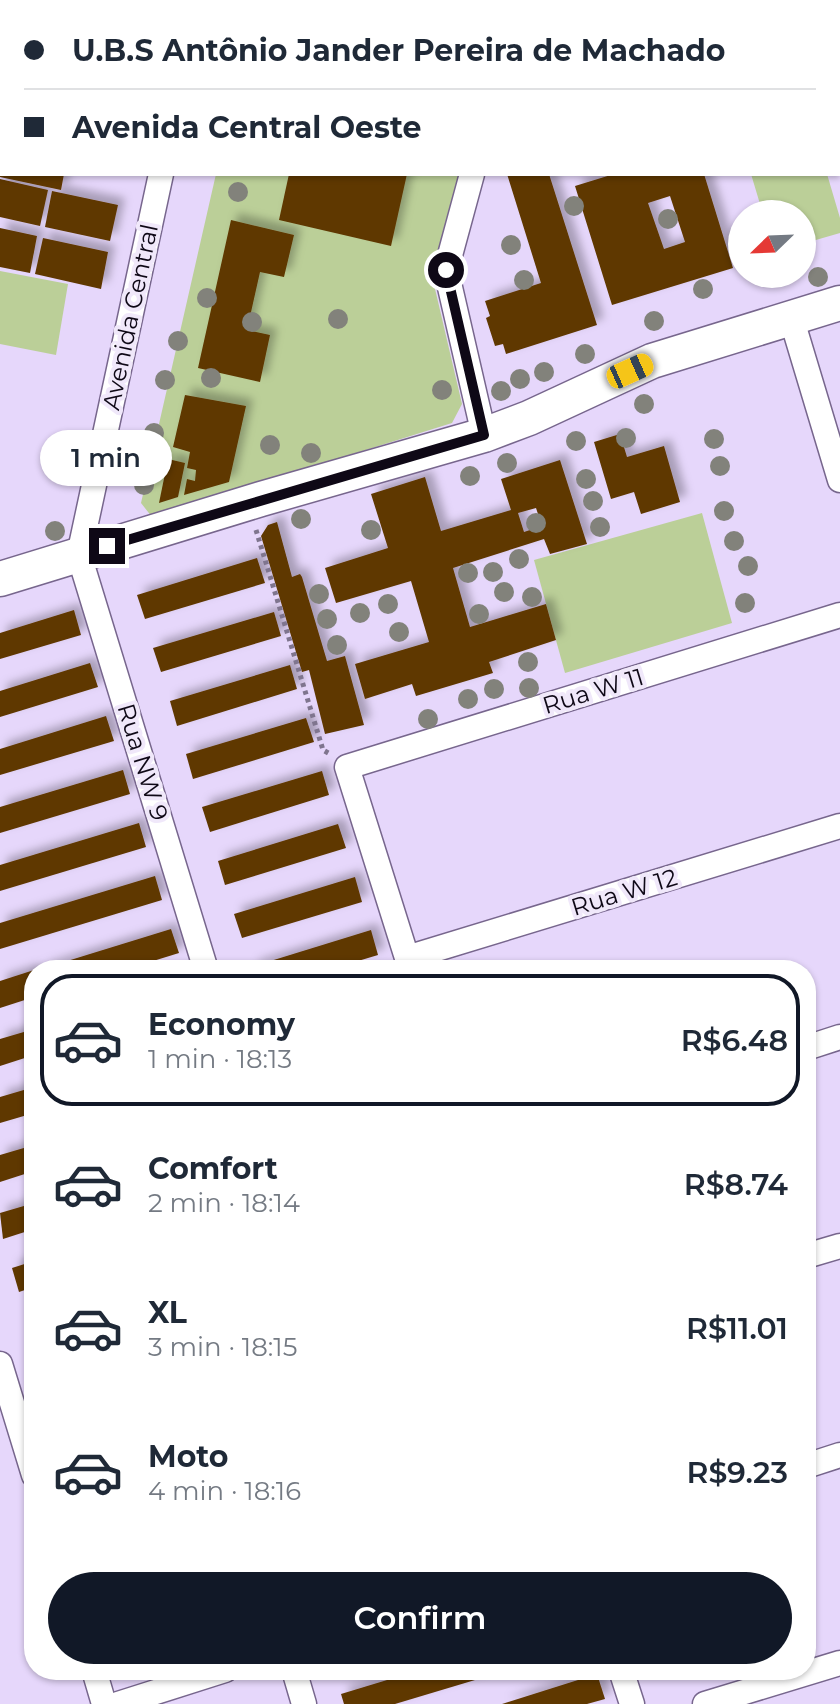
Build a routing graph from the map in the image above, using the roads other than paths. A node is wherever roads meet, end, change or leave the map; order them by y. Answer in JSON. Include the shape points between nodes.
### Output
{"nodes":[{"id":1,"x":161,"y":176,"type":"edge"},
{"id":2,"x":471,"y":176,"type":"edge"},
{"id":3,"x":840,"y":303,"type":"edge"},
{"id":4,"x":791,"y":317,"type":"junction"},
{"id":5,"x":484,"y":435,"type":"junction"},
{"id":6,"x":840,"y":480,"type":"edge"},
{"id":7,"x":79,"y":555,"type":"junction"},
{"id":8,"x":0,"y":579,"type":"edge"},
{"id":9,"x":840,"y":615,"type":"edge"},
{"id":10,"x":840,"y":826,"type":"edge"},
{"id":11,"x":407,"y":958,"type":"joint"},
{"id":12,"x":203,"y":960,"type":"edge"},
{"id":13,"x":840,"y":1037,"type":"edge"},
{"id":14,"x":816,"y":1045,"type":"edge"},
{"id":15,"x":840,"y":1246,"type":"edge"},
{"id":16,"x":816,"y":1253,"type":"edge"},
{"id":17,"x":0,"y":1364,"type":"edge"},
{"id":18,"x":24,"y":1442,"type":"edge"},
{"id":19,"x":840,"y":1455,"type":"edge"},
{"id":20,"x":816,"y":1463,"type":"edge"},
{"id":21,"x":840,"y":1663,"type":"edge"},
{"id":22,"x":816,"y":1670,"type":"edge"},
{"id":23,"x":97,"y":1680,"type":"edge"},
{"id":24,"x":194,"y":1680,"type":"edge"},
{"id":25,"x":297,"y":1680,"type":"edge"},
{"id":26,"x":624,"y":1680,"type":"edge"},
{"id":27,"x":784,"y":1680,"type":"edge"},
{"id":28,"x":104,"y":1704,"type":"edge"},
{"id":29,"x":118,"y":1704,"type":"edge"},
{"id":30,"x":304,"y":1704,"type":"edge"},
{"id":31,"x":632,"y":1704,"type":"edge"},
{"id":32,"x":705,"y":1704,"type":"edge"}],
"edges":[{"from":1,"to":7,"type":"street","name":"Avenida Central"},
{"from":2,"to":5,"type":"street","via":[[446,270]]},
{"from":3,"to":4,"type":"street"},
{"from":4,"to":5,"type":"street","via":[[652,361]]},
{"from":4,"to":6,"type":"street"},
{"from":5,"to":7,"type":"street"},
{"from":7,"to":8,"type":"street"},
{"from":7,"to":12,"type":"street","name":"Rua NW 9"},
{"from":9,"to":11,"type":"street","name":"Rua W 11","via":[[347,767]]},
{"from":10,"to":11,"type":"street","name":"Rua W 12"},
{"from":13,"to":14,"type":"street"},
{"from":15,"to":16,"type":"street"},
{"from":17,"to":18,"type":"street"},
{"from":19,"to":20,"type":"street"},
{"from":21,"to":22,"type":"street"},
{"from":23,"to":28,"type":"street"},
{"from":24,"to":29,"type":"street"},
{"from":25,"to":30,"type":"street"},
{"from":26,"to":31,"type":"street"},
{"from":27,"to":32,"type":"street"}]}
